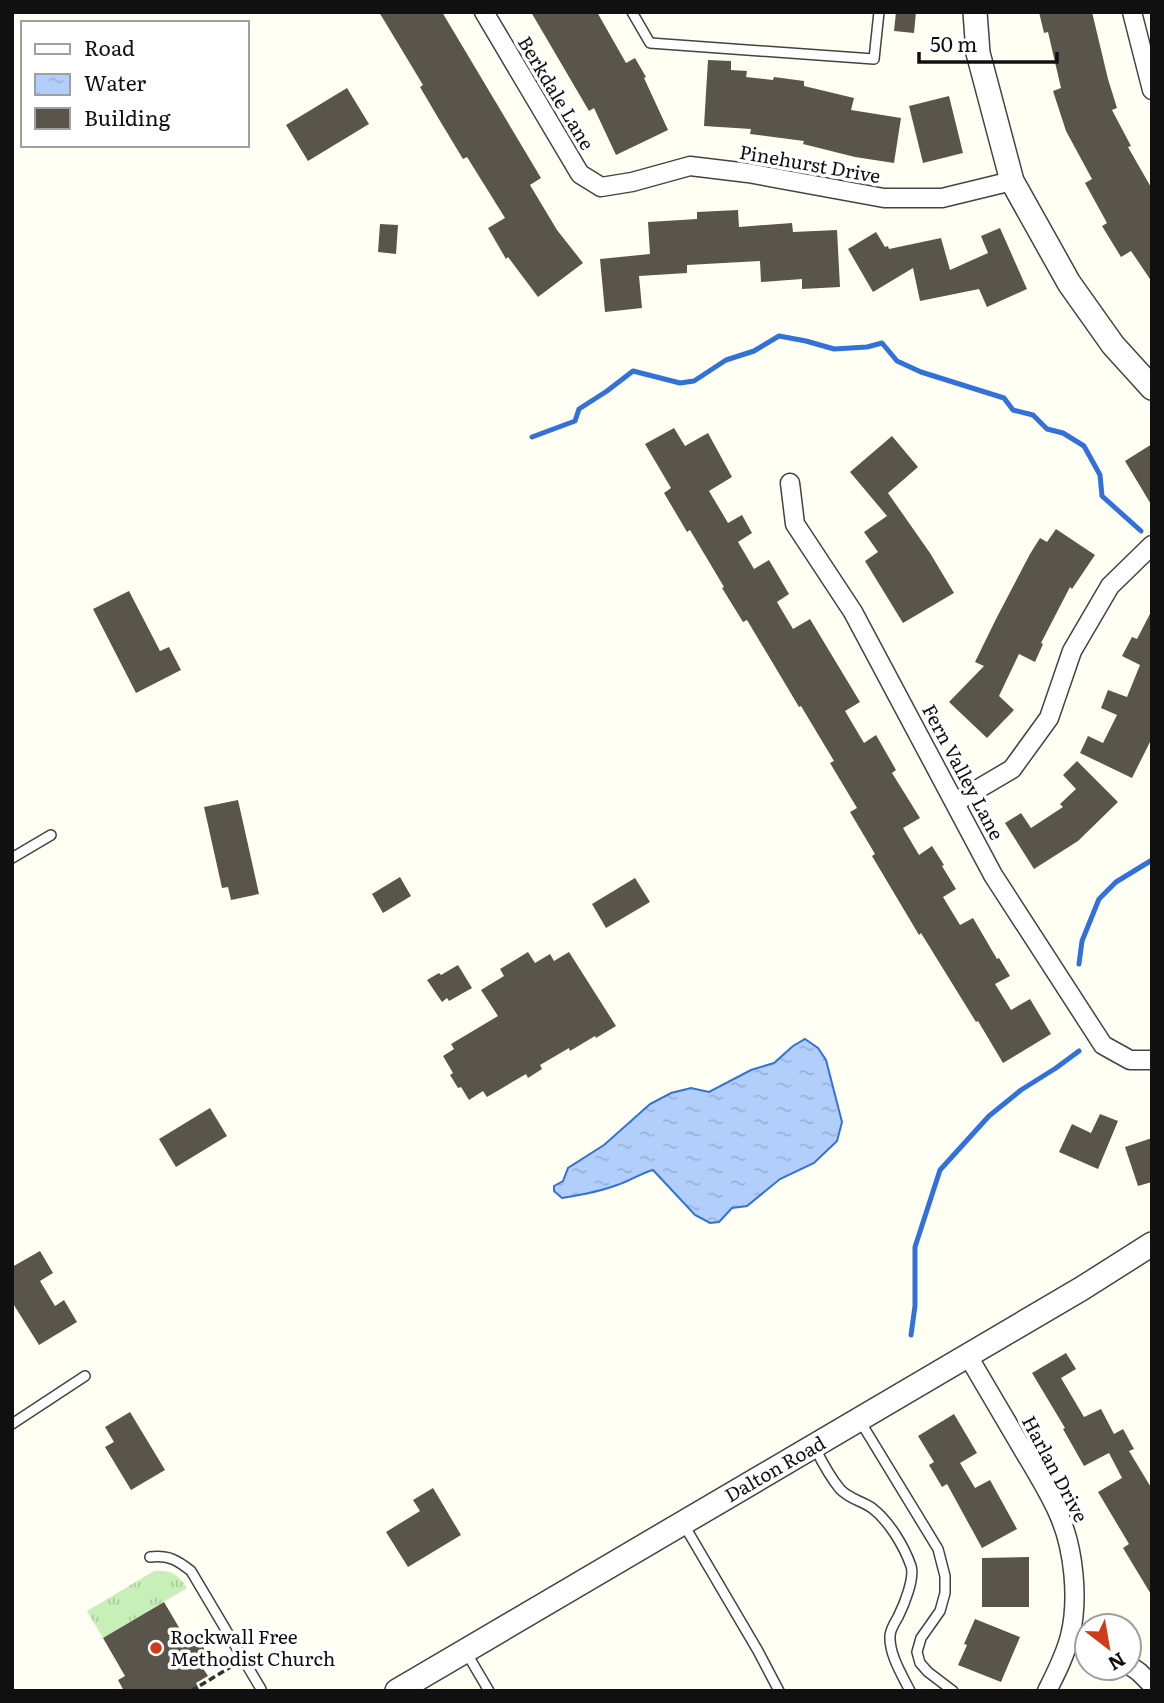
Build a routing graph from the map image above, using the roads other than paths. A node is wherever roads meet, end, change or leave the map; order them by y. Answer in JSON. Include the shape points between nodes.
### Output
{"nodes":[{"id":1,"x":484,"y":12,"type":"edge"},
{"id":2,"x":632,"y":12,"type":"edge"},
{"id":3,"x":879,"y":12,"type":"edge"},
{"id":4,"x":975,"y":12,"type":"edge"},
{"id":5,"x":1132,"y":12,"type":"edge"},
{"id":6,"x":1152,"y":90,"type":"edge"},
{"id":7,"x":1012,"y":181,"type":"junction"},
{"id":8,"x":601,"y":187,"type":"joint"},
{"id":9,"x":1152,"y":388,"type":"edge"},
{"id":10,"x":790,"y":483,"type":"dead end"},
{"id":11,"x":1152,"y":545,"type":"edge"},
{"id":12,"x":956,"y":802,"type":"junction"},
{"id":13,"x":51,"y":835,"type":"dead end"},
{"id":14,"x":12,"y":859,"type":"edge"},
{"id":15,"x":1152,"y":1060,"type":"edge"},
{"id":16,"x":1152,"y":1244,"type":"edge"},
{"id":17,"x":968,"y":1356,"type":"junction"},
{"id":18,"x":85,"y":1376,"type":"dead end"},
{"id":19,"x":860,"y":1420,"type":"junction"},
{"id":20,"x":12,"y":1424,"type":"edge"},
{"id":21,"x":814,"y":1447,"type":"junction"},
{"id":22,"x":683,"y":1523,"type":"junction"},
{"id":23,"x":150,"y":1557,"type":"dead end"},
{"id":24,"x":1076,"y":1612,"type":"edge"},
{"id":25,"x":1073,"y":1646,"type":"edge"},
{"id":26,"x":465,"y":1651,"type":"junction"},
{"id":27,"x":261,"y":1689,"type":"dead end"},
{"id":28,"x":397,"y":1691,"type":"edge"},
{"id":29,"x":489,"y":1691,"type":"edge"},
{"id":30,"x":779,"y":1691,"type":"edge"},
{"id":31,"x":910,"y":1691,"type":"edge"},
{"id":32,"x":953,"y":1691,"type":"edge"},
{"id":33,"x":1047,"y":1691,"type":"edge"}],
"edges":[{"from":1,"to":8,"type":"street","name":"Berkdale Lane","via":[[580,174]]},
{"from":2,"to":3,"type":"lane","via":[[650,43],[874,60]]},
{"from":4,"to":7,"type":"street","via":[[978,54]]},
{"from":5,"to":6,"type":"street"},
{"from":7,"to":8,"type":"street","name":"Pinehurst Drive","via":[[942,198],[884,198],[690,166]]},
{"from":7,"to":9,"type":"street","via":[[1069,283],[1113,345]]},
{"from":10,"to":12,"type":"street","name":"Fern Valley Lane","via":[[795,524],[853,612]]},
{"from":11,"to":12,"type":"street","via":[[1110,586],[1072,651],[1049,718],[1012,769]]},
{"from":12,"to":15,"type":"street","name":"Fern Valley Lane","via":[[993,875],[1103,1045],[1130,1060]]},
{"from":13,"to":14,"type":"lane"},
{"from":16,"to":17,"type":"street","name":"Dalton Road"},
{"from":17,"to":19,"type":"street","name":"Dalton Road"},
{"from":17,"to":24,"type":"street","name":"Harlan Drive","via":[[1058,1513],[1072,1560]]},
{"from":18,"to":20,"type":"lane"},
{"from":19,"to":21,"type":"street","name":"Dalton Road"},
{"from":19,"to":32,"type":"lane","via":[[939,1549],[945,1593],[917,1652],[928,1672]]},
{"from":21,"to":22,"type":"street","name":"Dalton Road"},
{"from":21,"to":31,"type":"lane","via":[[841,1490],[872,1508],[888,1525],[912,1569],[909,1590],[889,1634],[895,1663]]},
{"from":22,"to":26,"type":"street","name":"Dalton Road"},
{"from":22,"to":30,"type":"lane"},
{"from":23,"to":27,"type":"lane","via":[[177,1560],[191,1571]]},
{"from":25,"to":33,"type":"street","name":"Harlan Drive"},
{"from":26,"to":28,"type":"street","name":"Dalton Road"},
{"from":26,"to":29,"type":"lane"}]}
